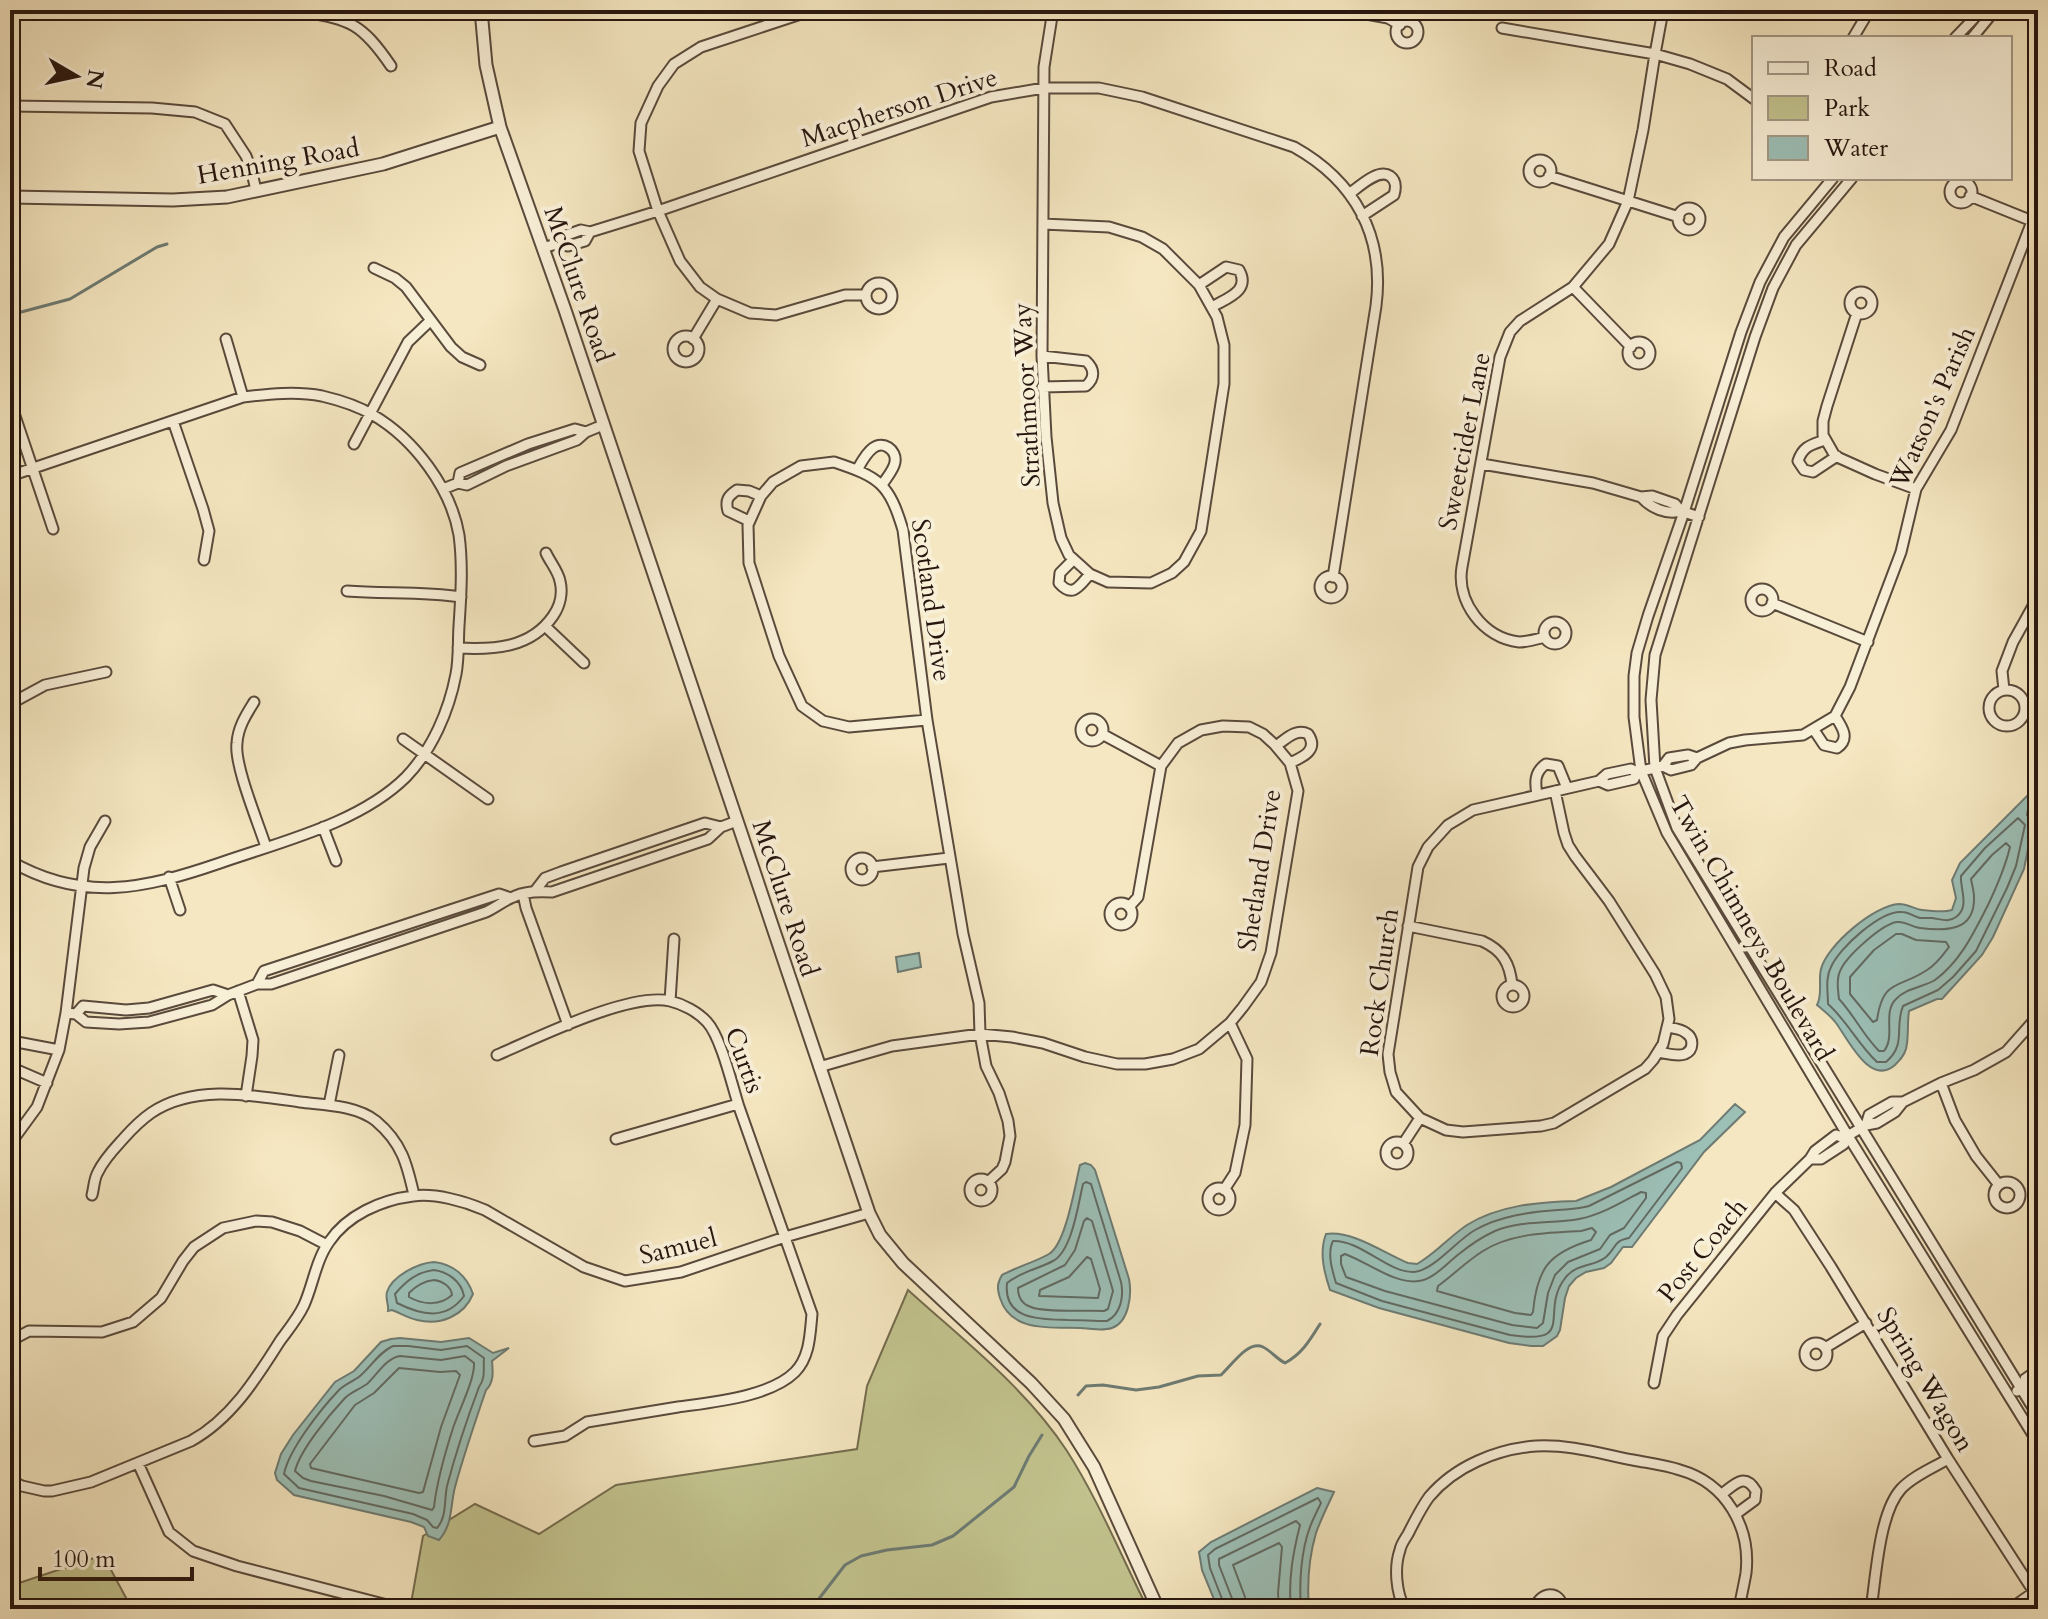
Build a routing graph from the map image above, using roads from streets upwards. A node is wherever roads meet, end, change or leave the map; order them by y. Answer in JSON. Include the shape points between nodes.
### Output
{"nodes":[{"id":1,"x":294,"y":10,"type":"edge"},
{"id":2,"x":481,"y":10,"type":"edge"},
{"id":3,"x":813,"y":10,"type":"edge"},
{"id":4,"x":1053,"y":10,"type":"edge"},
{"id":5,"x":1345,"y":10,"type":"edge"},
{"id":6,"x":1666,"y":10,"type":"edge"},
{"id":7,"x":1868,"y":10,"type":"edge"},
{"id":8,"x":1879,"y":10,"type":"edge"},
{"id":9,"x":1982,"y":10,"type":"edge"},
{"id":10,"x":1995,"y":10,"type":"edge"},
{"id":11,"x":789,"y":14,"type":"edge"},
{"id":12,"x":1400,"y":25,"type":"dead end"},
{"id":13,"x":1502,"y":28,"type":"dead end"},
{"id":14,"x":1854,"y":36,"type":"edge"},
{"id":15,"x":1957,"y":36,"type":"edge"},
{"id":16,"x":1974,"y":36,"type":"edge"},
{"id":17,"x":1655,"y":54,"type":"junction"},
{"id":18,"x":391,"y":66,"type":"dead end"},
{"id":19,"x":1044,"y":88,"type":"junction"},
{"id":20,"x":1752,"y":98,"type":"edge"},
{"id":21,"x":10,"y":106,"type":"edge"},
{"id":22,"x":500,"y":127,"type":"junction"},
{"id":23,"x":1549,"y":176,"type":"dead end"},
{"id":24,"x":1831,"y":180,"type":"edge"},
{"id":25,"x":1847,"y":180,"type":"edge"},
{"id":26,"x":256,"y":190,"type":"junction"},
{"id":27,"x":1349,"y":194,"type":"junction"},
{"id":28,"x":1970,"y":196,"type":"dead end"},
{"id":29,"x":10,"y":197,"type":"edge"},
{"id":30,"x":1628,"y":201,"type":"junction"},
{"id":31,"x":2038,"y":206,"type":"edge"},
{"id":32,"x":658,"y":211,"type":"junction"},
{"id":33,"x":1362,"y":216,"type":"junction"},
{"id":34,"x":1679,"y":217,"type":"dead end"},
{"id":35,"x":2032,"y":221,"type":"junction"},
{"id":36,"x":1043,"y":224,"type":"junction"},
{"id":37,"x":543,"y":248,"type":"junction"},
{"id":38,"x":374,"y":268,"type":"dead end"},
{"id":39,"x":1199,"y":285,"type":"junction"},
{"id":40,"x":1573,"y":287,"type":"junction"},
{"id":41,"x":866,"y":295,"type":"dead end"},
{"id":42,"x":717,"y":299,"type":"junction"},
{"id":43,"x":1212,"y":307,"type":"junction"},
{"id":44,"x":1857,"y":313,"type":"dead end"},
{"id":45,"x":431,"y":320,"type":"junction"},
{"id":46,"x":226,"y":339,"type":"dead end"},
{"id":47,"x":693,"y":339,"type":"dead end"},
{"id":48,"x":1631,"y":347,"type":"dead end"},
{"id":49,"x":1042,"y":356,"type":"junction"},
{"id":50,"x":480,"y":365,"type":"dead end"},
{"id":51,"x":1042,"y":387,"type":"junction"},
{"id":52,"x":243,"y":397,"type":"junction"},
{"id":53,"x":14,"y":413,"type":"dead end"},
{"id":54,"x":371,"y":413,"type":"junction"},
{"id":55,"x":173,"y":421,"type":"junction"},
{"id":56,"x":603,"y":425,"type":"junction"},
{"id":57,"x":1825,"y":440,"type":"junction"},
{"id":58,"x":354,"y":444,"type":"dead end"},
{"id":59,"x":1837,"y":456,"type":"junction"},
{"id":60,"x":1482,"y":464,"type":"junction"},
{"id":61,"x":32,"y":468,"type":"junction"},
{"id":62,"x":857,"y":470,"type":"junction"},
{"id":63,"x":10,"y":476,"type":"edge"},
{"id":64,"x":882,"y":485,"type":"junction"},
{"id":65,"x":443,"y":489,"type":"junction"},
{"id":66,"x":1916,"y":489,"type":"junction"},
{"id":67,"x":761,"y":496,"type":"junction"},
{"id":68,"x":1682,"y":511,"type":"junction"},
{"id":69,"x":1699,"y":517,"type":"junction"},
{"id":70,"x":749,"y":521,"type":"junction"},
{"id":71,"x":53,"y":529,"type":"dead end"},
{"id":72,"x":546,"y":553,"type":"dead end"},
{"id":73,"x":204,"y":560,"type":"dead end"},
{"id":74,"x":1073,"y":560,"type":"junction"},
{"id":75,"x":1090,"y":574,"type":"junction"},
{"id":76,"x":1333,"y":577,"type":"dead end"},
{"id":77,"x":347,"y":591,"type":"dead end"},
{"id":78,"x":461,"y":597,"type":"junction"},
{"id":79,"x":2038,"y":597,"type":"edge"},
{"id":80,"x":1772,"y":603,"type":"dead end"},
{"id":81,"x":546,"y":627,"type":"junction"},
{"id":82,"x":1545,"y":637,"type":"dead end"},
{"id":83,"x":1868,"y":642,"type":"junction"},
{"id":84,"x":458,"y":648,"type":"junction"},
{"id":85,"x":584,"y":663,"type":"dead end"},
{"id":86,"x":106,"y":672,"type":"dead end"},
{"id":87,"x":2004,"y":690,"type":"junction"},
{"id":88,"x":254,"y":702,"type":"dead end"},
{"id":89,"x":10,"y":704,"type":"edge"},
{"id":90,"x":1835,"y":716,"type":"junction"},
{"id":91,"x":927,"y":720,"type":"junction"},
{"id":92,"x":1814,"y":730,"type":"junction"},
{"id":93,"x":1102,"y":734,"type":"dead end"},
{"id":94,"x":403,"y":739,"type":"dead end"},
{"id":95,"x":1276,"y":746,"type":"junction"},
{"id":96,"x":424,"y":753,"type":"junction"},
{"id":97,"x":1290,"y":763,"type":"junction"},
{"id":98,"x":1161,"y":766,"type":"junction"},
{"id":99,"x":1659,"y":767,"type":"junction"},
{"id":100,"x":1639,"y":772,"type":"junction"},
{"id":101,"x":1567,"y":788,"type":"junction"},
{"id":102,"x":1555,"y":791,"type":"junction"},
{"id":103,"x":1537,"y":795,"type":"junction"},
{"id":104,"x":488,"y":799,"type":"dead end"},
{"id":105,"x":105,"y":821,"type":"dead end"},
{"id":106,"x":737,"y":821,"type":"junction"},
{"id":107,"x":323,"y":827,"type":"junction"},
{"id":108,"x":721,"y":827,"type":"junction"},
{"id":109,"x":266,"y":847,"type":"junction"},
{"id":110,"x":949,"y":858,"type":"junction"},
{"id":111,"x":10,"y":861,"type":"edge"},
{"id":112,"x":336,"y":861,"type":"dead end"},
{"id":113,"x":872,"y":867,"type":"dead end"},
{"id":114,"x":169,"y":877,"type":"junction"},
{"id":115,"x":81,"y":887,"type":"junction"},
{"id":116,"x":535,"y":891,"type":"junction"},
{"id":117,"x":523,"y":894,"type":"junction"},
{"id":118,"x":1129,"y":907,"type":"dead end"},
{"id":119,"x":180,"y":910,"type":"dead end"},
{"id":120,"x":1408,"y":926,"type":"junction"},
{"id":121,"x":674,"y":939,"type":"dead end"},
{"id":122,"x":1512,"y":985,"type":"dead end"},
{"id":123,"x":238,"y":991,"type":"junction"},
{"id":124,"x":228,"y":995,"type":"junction"},
{"id":125,"x":670,"y":1001,"type":"junction"},
{"id":126,"x":71,"y":1014,"type":"junction"},
{"id":127,"x":1230,"y":1023,"type":"junction"},
{"id":128,"x":2036,"y":1023,"type":"edge"},
{"id":129,"x":568,"y":1025,"type":"junction"},
{"id":130,"x":1667,"y":1027,"type":"junction"},
{"id":131,"x":980,"y":1034,"type":"junction"},
{"id":132,"x":10,"y":1043,"type":"edge"},
{"id":133,"x":59,"y":1050,"type":"junction"},
{"id":134,"x":1658,"y":1052,"type":"junction"},
{"id":135,"x":339,"y":1055,"type":"dead end"},
{"id":136,"x":497,"y":1055,"type":"dead end"},
{"id":137,"x":10,"y":1067,"type":"edge"},
{"id":138,"x":819,"y":1067,"type":"junction"},
{"id":139,"x":47,"y":1083,"type":"junction"},
{"id":140,"x":1941,"y":1083,"type":"junction"},
{"id":141,"x":246,"y":1096,"type":"junction"},
{"id":142,"x":738,"y":1104,"type":"junction"},
{"id":143,"x":329,"y":1105,"type":"junction"},
{"id":144,"x":1420,"y":1118,"type":"junction"},
{"id":145,"x":1863,"y":1127,"type":"junction"},
{"id":146,"x":1846,"y":1137,"type":"junction"},
{"id":147,"x":616,"y":1139,"type":"dead end"},
{"id":148,"x":10,"y":1144,"type":"edge"},
{"id":149,"x":1403,"y":1144,"type":"dead end"},
{"id":150,"x":988,"y":1182,"type":"dead end"},
{"id":151,"x":1999,"y":1185,"type":"dead end"},
{"id":152,"x":1224,"y":1190,"type":"dead end"},
{"id":153,"x":1775,"y":1193,"type":"junction"},
{"id":154,"x":92,"y":1195,"type":"dead end"},
{"id":155,"x":414,"y":1195,"type":"junction"},
{"id":156,"x":869,"y":1213,"type":"junction"},
{"id":157,"x":785,"y":1237,"type":"junction"},
{"id":158,"x":327,"y":1245,"type":"junction"},
{"id":159,"x":1866,"y":1323,"type":"junction"},
{"id":160,"x":10,"y":1341,"type":"edge"},
{"id":161,"x":1825,"y":1348,"type":"dead end"},
{"id":162,"x":2038,"y":1370,"type":"edge"},
{"id":163,"x":2038,"y":1380,"type":"edge"},
{"id":164,"x":1654,"y":1383,"type":"dead end"},
{"id":165,"x":2022,"y":1388,"type":"junction"},
{"id":166,"x":2009,"y":1396,"type":"junction"},
{"id":167,"x":2038,"y":1416,"type":"edge"},
{"id":168,"x":534,"y":1441,"type":"dead end"},
{"id":169,"x":2038,"y":1443,"type":"edge"},
{"id":170,"x":1948,"y":1459,"type":"junction"},
{"id":171,"x":138,"y":1463,"type":"junction"},
{"id":172,"x":10,"y":1480,"type":"edge"},
{"id":173,"x":1722,"y":1494,"type":"junction"},
{"id":174,"x":1736,"y":1514,"type":"junction"},
{"id":175,"x":2036,"y":1591,"type":"edge"},
{"id":176,"x":391,"y":1606,"type":"dead end"},
{"id":177,"x":1158,"y":1609,"type":"edge"},
{"id":178,"x":1405,"y":1609,"type":"edge"},
{"id":179,"x":1535,"y":1609,"type":"edge"},
{"id":180,"x":1563,"y":1609,"type":"edge"},
{"id":181,"x":1739,"y":1609,"type":"edge"},
{"id":182,"x":1871,"y":1609,"type":"edge"},
{"id":183,"x":2010,"y":1609,"type":"edge"}],
"edges":[{"from":1,"to":18,"type":"street","via":[[349,21]]},
{"from":2,"to":22,"type":"street","name":"McClure Road"},
{"from":3,"to":11,"type":"street"},
{"from":4,"to":19,"type":"street","name":"Strathmoor Way"},
{"from":5,"to":12,"type":"street"},
{"from":6,"to":17,"type":"street","name":"Sweetcider Lane"},
{"from":7,"to":8,"type":"street"},
{"from":7,"to":14,"type":"street"},
{"from":9,"to":15,"type":"street"},
{"from":10,"to":16,"type":"street"},
{"from":11,"to":32,"type":"street","via":[[701,47],[674,64],[658,86],[641,123],[639,151]]},
{"from":13,"to":17,"type":"street"},
{"from":17,"to":20,"type":"street","via":[[1727,79]]},
{"from":17,"to":30,"type":"street","name":"Sweetcider Lane"},
{"from":19,"to":27,"type":"street","name":"Macpherson Drive","via":[[1099,88],[1142,97],[1294,147],[1315,158]]},
{"from":19,"to":32,"type":"street","name":"Macpherson Drive","via":[[991,97]]},
{"from":19,"to":36,"type":"street","name":"Strathmoor Way"},
{"from":21,"to":26,"type":"street","via":[[195,112],[225,124],[246,156]]},
{"from":22,"to":26,"type":"street","name":"Henning Road","via":[[383,164]]},
{"from":22,"to":37,"type":"street","name":"McClure Road"},
{"from":23,"to":30,"type":"street"},
{"from":24,"to":68,"type":"street","name":"Twin Chimneys Boulevard","via":[[1784,237],[1760,282]]},
{"from":25,"to":69,"type":"street","name":"Twin Chimneys Boulevard","via":[[1796,245],[1773,288]]},
{"from":26,"to":29,"type":"street","name":"Henning Road","via":[[173,200]]},
{"from":27,"to":33,"type":"street","name":"Macpherson Drive"},
{"from":27,"to":33,"type":"street","via":[[1381,174],[1394,181],[1394,195]]},
{"from":28,"to":35,"type":"street"},
{"from":30,"to":34,"type":"street"},
{"from":30,"to":40,"type":"street","name":"Sweetcider Lane","via":[[1609,244]]},
{"from":31,"to":35,"type":"street","name":"Watson's Parish"},
{"from":32,"to":37,"type":"street","name":"Macpherson Drive","via":[[590,232],[585,241]]},
{"from":32,"to":42,"type":"street","via":[[680,261]]},
{"from":33,"to":76,"type":"street","name":"Macpherson Drive","via":[[1376,249],[1378,287]]},
{"from":35,"to":66,"type":"street","name":"Watson's Parish","via":[[1951,430]]},
{"from":36,"to":39,"type":"street","name":"Strathmoor Way","via":[[1109,227],[1142,237],[1163,249]]},
{"from":36,"to":49,"type":"street","name":"Strathmoor Way"},
{"from":37,"to":56,"type":"street","name":"McClure Road"},
{"from":38,"to":45,"type":"street","via":[[406,287]]},
{"from":39,"to":43,"type":"street","name":"Strathmoor Way"},
{"from":39,"to":43,"type":"street","via":[[1226,267],[1239,270],[1239,291]]},
{"from":40,"to":48,"type":"street"},
{"from":40,"to":60,"type":"street","name":"Sweetcider Lane","via":[[1510,332],[1500,357]]},
{"from":41,"to":42,"type":"street","via":[[845,295],[776,315],[741,310]]},
{"from":42,"to":47,"type":"street"},
{"from":43,"to":75,"type":"street","name":"Strathmoor Way","via":[[1224,345],[1224,384],[1201,531],[1184,562],[1151,583],[1108,582]]},
{"from":44,"to":57,"type":"street","via":[[1823,421]]},
{"from":45,"to":50,"type":"street","via":[[451,347]]},
{"from":45,"to":54,"type":"street","via":[[408,342]]},
{"from":46,"to":52,"type":"street"},
{"from":49,"to":51,"type":"street","name":"Strathmoor Way"},
{"from":49,"to":51,"type":"street","via":[[1086,361],[1094,374],[1086,386]]},
{"from":51,"to":74,"type":"street","name":"Strathmoor Way","via":[[1053,503],[1061,538]]},
{"from":52,"to":54,"type":"street","via":[[321,396]]},
{"from":52,"to":55,"type":"street"},
{"from":53,"to":61,"type":"street"},
{"from":54,"to":58,"type":"street"},
{"from":54,"to":65,"type":"street","via":[[425,461]]},
{"from":55,"to":61,"type":"street"},
{"from":55,"to":73,"type":"street","via":[[209,531]]},
{"from":56,"to":65,"type":"street","via":[[467,485]]},
{"from":56,"to":106,"type":"street","name":"McClure Road"},
{"from":57,"to":59,"type":"street"},
{"from":57,"to":59,"type":"street","via":[[1801,452],[1798,461],[1804,470],[1813,472]]},
{"from":59,"to":66,"type":"street"},
{"from":60,"to":68,"type":"street","via":[[1593,483],[1641,497],[1671,514]]},
{"from":60,"to":82,"type":"street","name":"Sweetcider Lane","via":[[1460,576],[1464,597],[1489,630],[1518,642]]},
{"from":61,"to":63,"type":"street"},
{"from":61,"to":71,"type":"street"},
{"from":62,"to":64,"type":"street","name":"Scotland Drive"},
{"from":62,"to":64,"type":"street","via":[[873,448],[886,446],[896,458]]},
{"from":62,"to":67,"type":"street","name":"Scotland Drive","via":[[834,462],[801,466]]},
{"from":64,"to":91,"type":"street","name":"Scotland Drive","via":[[895,503],[903,530]]},
{"from":65,"to":78,"type":"street","via":[[458,532]]},
{"from":66,"to":83,"type":"street","name":"Watson's Parish","via":[[1901,552]]},
{"from":67,"to":70,"type":"street","name":"Scotland Drive"},
{"from":67,"to":70,"type":"street","via":[[737,490],[729,496],[728,511]]},
{"from":68,"to":69,"type":"street"},
{"from":68,"to":100,"type":"street","name":"Twin Chimneys Boulevard","via":[[1637,653],[1634,717]]},
{"from":69,"to":99,"type":"street","name":"Twin Chimneys Boulevard","via":[[1655,655],[1651,700]]},
{"from":70,"to":91,"type":"street","name":"Scotland Drive","via":[[749,563],[779,656],[802,706],[823,721],[849,727]]},
{"from":72,"to":81,"type":"street","via":[[560,579],[561,596]]},
{"from":74,"to":75,"type":"street","name":"Strathmoor Way"},
{"from":74,"to":75,"type":"street","name":"Strathmoor Way","via":[[1060,573],[1064,588],[1078,588]]},
{"from":77,"to":78,"type":"street"},
{"from":78,"to":84,"type":"street"},
{"from":79,"to":87,"type":"street","via":[[2002,671]]},
{"from":80,"to":83,"type":"street"},
{"from":81,"to":84,"type":"street","via":[[518,644]]},
{"from":81,"to":85,"type":"street"},
{"from":83,"to":90,"type":"street","name":"Watson's Parish"},
{"from":84,"to":96,"type":"street","via":[[452,692]]},
{"from":86,"to":89,"type":"street","via":[[45,685]]},
{"from":87,"to":87,"type":"street","via":[[1994,695],[1989,711],[2000,725],[2012,725],[2022,718],[2025,706],[2020,695]]},
{"from":88,"to":109,"type":"street","via":[[236,745]]},
{"from":90,"to":92,"type":"street","name":"Watson's Parish"},
{"from":90,"to":92,"type":"street","name":"Watson's Parish","via":[[1845,736],[1837,748],[1824,745]]},
{"from":91,"to":110,"type":"street","name":"Scotland Drive"},
{"from":92,"to":99,"type":"street","name":"Watson's Parish","via":[[1729,743],[1691,765]]},
{"from":93,"to":98,"type":"street"},
{"from":94,"to":96,"type":"street"},
{"from":95,"to":97,"type":"street","name":"Shetland Drive"},
{"from":95,"to":97,"type":"street","name":"Shetland Drive","via":[[1298,732],[1308,734],[1309,753]]},
{"from":95,"to":98,"type":"street","name":"Shetland Drive","via":[[1249,727],[1223,726],[1201,730],[1178,743]]},
{"from":96,"to":104,"type":"street"},
{"from":96,"to":107,"type":"street","via":[[386,794]]},
{"from":97,"to":127,"type":"street","name":"Shetland Drive","via":[[1298,791],[1271,953],[1261,982]]},
{"from":98,"to":118,"type":"street","via":[[1138,897]]},
{"from":99,"to":100,"type":"street","name":"Watson's Parish"},
{"from":99,"to":145,"type":"street","name":"Twin Chimneys Boulevard","via":[[1677,828]]},
{"from":100,"to":101,"type":"street","name":"Rock Church","via":[[1634,779],[1608,785],[1599,781]]},
{"from":100,"to":146,"type":"street","name":"Twin Chimneys Boulevard","via":[[1667,833]]},
{"from":101,"to":102,"type":"street","name":"Rock Church"},
{"from":101,"to":103,"type":"street","via":[[1558,766],[1546,764],[1538,770]]},
{"from":102,"to":103,"type":"street","name":"Rock Church"},
{"from":102,"to":130,"type":"street","via":[[1568,845],[1664,992]]},
{"from":103,"to":120,"type":"street","name":"Rock Church","via":[[1473,810],[1448,825],[1418,867]]},
{"from":105,"to":115,"type":"street","via":[[90,847]]},
{"from":106,"to":108,"type":"street"},
{"from":106,"to":138,"type":"street","name":"McClure Road"},
{"from":107,"to":109,"type":"street"},
{"from":107,"to":112,"type":"street"},
{"from":108,"to":116,"type":"street","via":[[688,846],[552,892]]},
{"from":108,"to":116,"type":"street","via":[[705,823],[605,857],[545,878]]},
{"from":109,"to":114,"type":"street"},
{"from":110,"to":113,"type":"street"},
{"from":110,"to":131,"type":"street","name":"Scotland Drive","via":[[979,1003]]},
{"from":111,"to":115,"type":"street","via":[[31,873]]},
{"from":114,"to":115,"type":"street","via":[[112,889]]},
{"from":114,"to":119,"type":"street"},
{"from":115,"to":126,"type":"street"},
{"from":116,"to":117,"type":"street"},
{"from":117,"to":123,"type":"street","via":[[486,912]]},
{"from":117,"to":129,"type":"street"},
{"from":120,"to":122,"type":"street","via":[[1490,944],[1506,958]]},
{"from":120,"to":144,"type":"street","name":"Rock Church","via":[[1388,1054],[1396,1092]]},
{"from":121,"to":125,"type":"street"},
{"from":123,"to":124,"type":"street"},
{"from":123,"to":141,"type":"street","via":[[253,1040]]},
{"from":124,"to":126,"type":"street","via":[[213,990],[149,1008],[83,1006]]},
{"from":124,"to":126,"type":"street","via":[[212,1005],[149,1022],[86,1022]]},
{"from":125,"to":129,"type":"street","via":[[621,1006]]},
{"from":125,"to":142,"type":"street","name":"Curtis","via":[[708,1023]]},
{"from":126,"to":133,"type":"street"},
{"from":127,"to":131,"type":"street","name":"Shetland Drive","via":[[1199,1049],[1145,1064],[1117,1064],[1043,1043]]},
{"from":127,"to":152,"type":"street","via":[[1247,1059],[1245,1125],[1235,1173]]},
{"from":128,"to":140,"type":"street","via":[[2006,1052]]},
{"from":129,"to":136,"type":"street"},
{"from":130,"to":134,"type":"street"},
{"from":130,"to":134,"type":"street","via":[[1686,1032],[1690,1050],[1679,1055]]},
{"from":131,"to":138,"type":"street","name":"Shetland Drive","via":[[892,1046]]},
{"from":131,"to":150,"type":"street","name":"Scotland Drive","via":[[1010,1136],[1002,1169]]},
{"from":132,"to":133,"type":"street"},
{"from":133,"to":139,"type":"street"},
{"from":134,"to":144,"type":"street","via":[[1630,1080],[1554,1123],[1463,1132]]},
{"from":135,"to":143,"type":"street"},
{"from":137,"to":139,"type":"street"},
{"from":138,"to":156,"type":"street","name":"McClure Road"},
{"from":139,"to":148,"type":"street"},
{"from":140,"to":145,"type":"street","name":"Post Coach","via":[[1892,1102],[1869,1115]]},
{"from":140,"to":151,"type":"street","via":[[1955,1120]]},
{"from":141,"to":143,"type":"street"},
{"from":141,"to":154,"type":"street","via":[[214,1094],[152,1112],[105,1161]]},
{"from":142,"to":147,"type":"street"},
{"from":142,"to":157,"type":"street","name":"Curtis"},
{"from":143,"to":155,"type":"street","via":[[358,1111],[390,1135],[405,1158]]},
{"from":144,"to":149,"type":"street"},
{"from":145,"to":146,"type":"street","name":"Post Coach"},
{"from":145,"to":165,"type":"street","name":"Twin Chimneys Boulevard"},
{"from":146,"to":153,"type":"street","name":"Post Coach","via":[[1821,1159],[1810,1159]]},
{"from":146,"to":166,"type":"street","name":"Twin Chimneys Boulevard"},
{"from":153,"to":159,"type":"street","name":"Spring Wagon","via":[[1794,1210]]},
{"from":153,"to":164,"type":"street","name":"Post Coach","via":[[1663,1336]]},
{"from":155,"to":157,"type":"street","name":"Samuel","via":[[468,1203],[584,1267],[625,1281],[681,1272]]},
{"from":155,"to":158,"type":"street","via":[[363,1211]]},
{"from":156,"to":157,"type":"street","name":"Samuel"},
{"from":156,"to":177,"type":"street","name":"McClure Road","via":[[903,1263],[1064,1419],[1094,1467]]},
{"from":157,"to":168,"type":"street","name":"Curtis","via":[[812,1314],[809,1345],[796,1372],[743,1397],[587,1422],[565,1436]]},
{"from":158,"to":160,"type":"street","via":[[272,1222],[223,1228],[194,1247],[161,1298],[133,1322],[102,1332],[29,1331]]},
{"from":158,"to":171,"type":"street","via":[[303,1307],[252,1385],[204,1434]]},
{"from":159,"to":161,"type":"street"},
{"from":159,"to":170,"type":"street","name":"Spring Wagon"},
{"from":162,"to":165,"type":"street"},
{"from":163,"to":165,"type":"street"},
{"from":165,"to":166,"type":"street"},
{"from":165,"to":167,"type":"street","name":"Twin Chimneys Boulevard"},
{"from":166,"to":169,"type":"street","name":"Twin Chimneys Boulevard"},
{"from":170,"to":175,"type":"street","name":"Spring Wagon"},
{"from":170,"to":182,"type":"street","via":[[1903,1486],[1890,1506]]},
{"from":171,"to":172,"type":"street","via":[[52,1491]]},
{"from":171,"to":176,"type":"street","via":[[169,1532],[193,1551]]},
{"from":173,"to":174,"type":"street"},
{"from":173,"to":174,"type":"street","via":[[1740,1481],[1751,1483],[1755,1500]]},
{"from":173,"to":178,"type":"street","via":[[1682,1470],[1581,1450],[1505,1450],[1454,1475],[1430,1497],[1399,1550],[1398,1586]]},
{"from":174,"to":181,"type":"street","via":[[1746,1555]]},
{"from":175,"to":183,"type":"street"},
{"from":179,"to":180,"type":"street","via":[[1544,1595],[1554,1595]]}]}
